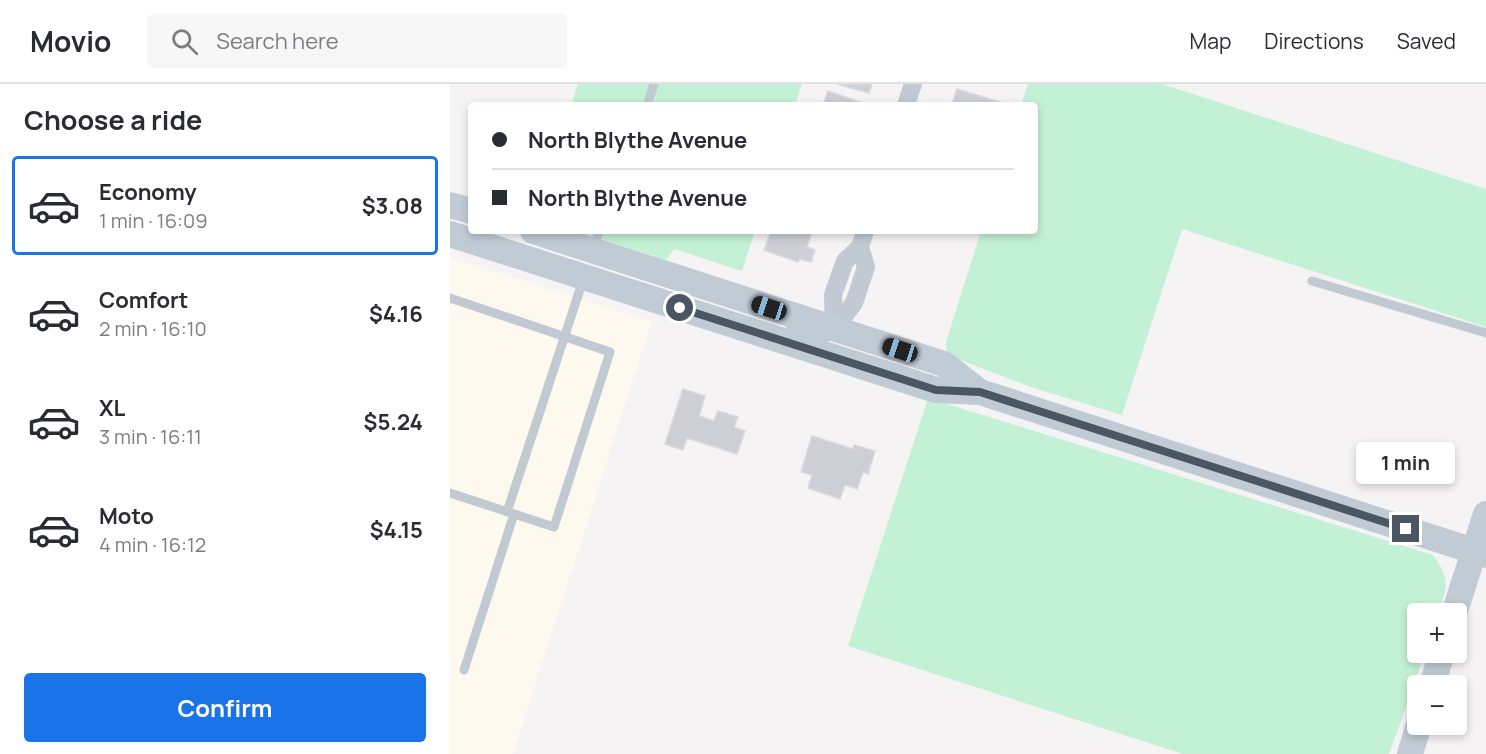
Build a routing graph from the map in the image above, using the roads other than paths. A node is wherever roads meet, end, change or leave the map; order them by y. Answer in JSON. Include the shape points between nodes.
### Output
{"nodes":[{"id":1,"x":654,"y":84,"type":"edge"},
{"id":2,"x":913,"y":84,"type":"edge"},
{"id":3,"x":648,"y":102,"type":"edge"},
{"id":4,"x":907,"y":102,"type":"edge"},
{"id":5,"x":450,"y":205,"type":"edge"},
{"id":6,"x":468,"y":210,"type":"edge"},
{"id":7,"x":450,"y":234,"type":"edge"},
{"id":8,"x":572,"y":234,"type":"edge"},
{"id":9,"x":598,"y":236,"type":"edge"},
{"id":10,"x":863,"y":239,"type":"edge"},
{"id":11,"x":584,"y":277,"type":"junction"},
{"id":12,"x":1312,"y":281,"type":"dead end"},
{"id":13,"x":450,"y":298,"type":"edge"},
{"id":14,"x":658,"y":301,"type":"junction"},
{"id":15,"x":834,"y":329,"type":"junction"},
{"id":16,"x":1486,"y":333,"type":"edge"},
{"id":17,"x":564,"y":336,"type":"junction"},
{"id":18,"x":980,"y":392,"type":"junction"},
{"id":19,"x":450,"y":493,"type":"edge"},
{"id":20,"x":511,"y":513,"type":"junction"},
{"id":21,"x":1486,"y":514,"type":"edge"},
{"id":22,"x":1480,"y":553,"type":"edge"},
{"id":23,"x":1459,"y":603,"type":"edge"},
{"id":24,"x":464,"y":670,"type":"dead end"},
{"id":25,"x":1416,"y":735,"type":"edge"},
{"id":26,"x":1410,"y":754,"type":"edge"}],
"edges":[{"from":1,"to":3,"type":"lane"},
{"from":2,"to":4,"type":"street"},
{"from":5,"to":6,"type":"street"},
{"from":7,"to":11,"type":"street"},
{"from":8,"to":9,"type":"street"},
{"from":9,"to":15,"type":"street"},
{"from":10,"to":15,"type":"street","via":[[845,261],[833,295]]},
{"from":11,"to":14,"type":"street"},
{"from":11,"to":17,"type":"lane"},
{"from":12,"to":16,"type":"lane"},
{"from":13,"to":17,"type":"lane"},
{"from":14,"to":15,"type":"street","via":[[678,297],[810,340]]},
{"from":14,"to":18,"type":"street","via":[[936,390]]},
{"from":15,"to":18,"type":"street","via":[[944,364]]},
{"from":17,"to":20,"type":"lane"},
{"from":17,"to":20,"type":"lane","via":[[610,352],[554,528]]},
{"from":18,"to":22,"type":"street"},
{"from":19,"to":20,"type":"lane"},
{"from":20,"to":24,"type":"lane"},
{"from":21,"to":22,"type":"street"},
{"from":22,"to":23,"type":"street"},
{"from":25,"to":26,"type":"street"}]}
